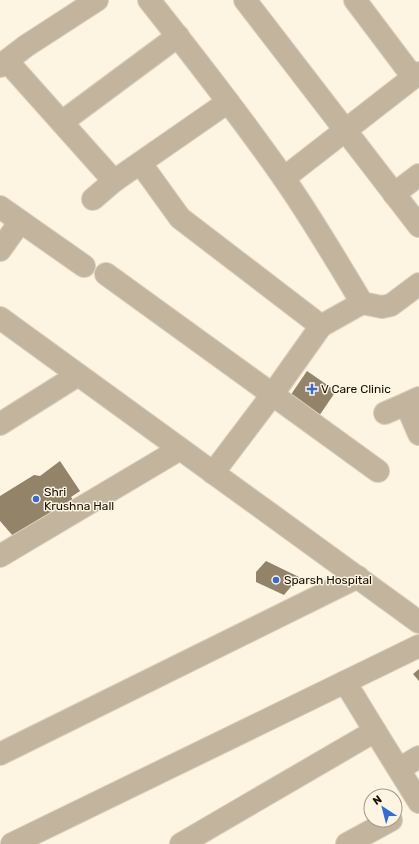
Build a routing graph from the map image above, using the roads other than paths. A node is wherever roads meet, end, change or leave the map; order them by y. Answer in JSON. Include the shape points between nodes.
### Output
{"nodes":[{"id":1,"x":97,"y":0,"type":"edge"},
{"id":2,"x":245,"y":0,"type":"edge"},
{"id":3,"x":355,"y":0,"type":"edge"},
{"id":4,"x":152,"y":1,"type":"edge"},
{"id":5,"x":178,"y":36,"type":"junction"},
{"id":6,"x":4,"y":63,"type":"edge"},
{"id":7,"x":416,"y":75,"type":"edge"},
{"id":8,"x":228,"y":102,"type":"junction"},
{"id":9,"x":62,"y":122,"type":"junction"},
{"id":10,"x":344,"y":130,"type":"junction"},
{"id":11,"x":141,"y":164,"type":"junction"},
{"id":12,"x":419,"y":175,"type":"edge"},
{"id":13,"x":284,"y":178,"type":"junction"},
{"id":14,"x":114,"y":182,"type":"junction"},
{"id":15,"x":394,"y":194,"type":"junction"},
{"id":16,"x":93,"y":199,"type":"dead end"},
{"id":17,"x":0,"y":207,"type":"edge"},
{"id":18,"x":20,"y":222,"type":"junction"},
{"id":19,"x":419,"y":226,"type":"edge"},
{"id":20,"x":0,"y":250,"type":"edge"},
{"id":21,"x":84,"y":266,"type":"dead end"},
{"id":22,"x":106,"y":274,"type":"dead end"},
{"id":23,"x":419,"y":284,"type":"edge"},
{"id":24,"x":362,"y":303,"type":"junction"},
{"id":25,"x":0,"y":318,"type":"edge"},
{"id":26,"x":321,"y":326,"type":"junction"},
{"id":27,"x":78,"y":376,"type":"junction"},
{"id":28,"x":272,"y":395,"type":"junction"},
{"id":29,"x":412,"y":401,"type":"edge"},
{"id":30,"x":385,"y":413,"type":"dead end"},
{"id":31,"x":0,"y":424,"type":"edge"},
{"id":32,"x":419,"y":434,"type":"edge"},
{"id":33,"x":180,"y":449,"type":"junction"},
{"id":34,"x":378,"y":471,"type":"dead end"},
{"id":35,"x":213,"y":473,"type":"junction"},
{"id":36,"x":0,"y":556,"type":"edge"},
{"id":37,"x":358,"y":578,"type":"junction"},
{"id":38,"x":419,"y":622,"type":"edge"},
{"id":39,"x":419,"y":646,"type":"edge"},
{"id":40,"x":345,"y":682,"type":"junction"},
{"id":41,"x":375,"y":731,"type":"junction"},
{"id":42,"x":0,"y":754,"type":"edge"},
{"id":43,"x":419,"y":757,"type":"edge"},
{"id":44,"x":399,"y":769,"type":"junction"},
{"id":45,"x":419,"y":803,"type":"edge"},
{"id":46,"x":403,"y":813,"type":"edge"},
{"id":47,"x":378,"y":828,"type":"edge"},
{"id":48,"x":0,"y":840,"type":"edge"},
{"id":49,"x":353,"y":843,"type":"edge"},
{"id":50,"x":3,"y":844,"type":"edge"},
{"id":51,"x":12,"y":844,"type":"edge"},
{"id":52,"x":180,"y":844,"type":"edge"}],
"edges":[{"from":1,"to":6,"type":"street"},
{"from":2,"to":10,"type":"street"},
{"from":3,"to":7,"type":"street"},
{"from":4,"to":5,"type":"street"},
{"from":5,"to":8,"type":"street"},
{"from":5,"to":9,"type":"street"},
{"from":6,"to":9,"type":"street"},
{"from":7,"to":10,"type":"street"},
{"from":8,"to":11,"type":"street"},
{"from":8,"to":13,"type":"street"},
{"from":9,"to":14,"type":"street"},
{"from":10,"to":13,"type":"street"},
{"from":10,"to":15,"type":"street"},
{"from":11,"to":14,"type":"street"},
{"from":11,"to":26,"type":"street","via":[[180,218]]},
{"from":12,"to":15,"type":"street"},
{"from":13,"to":24,"type":"street"},
{"from":14,"to":16,"type":"street"},
{"from":15,"to":19,"type":"street"},
{"from":17,"to":18,"type":"street"},
{"from":18,"to":20,"type":"street"},
{"from":18,"to":21,"type":"street"},
{"from":22,"to":28,"type":"street"},
{"from":23,"to":24,"type":"street","via":[[391,305],[382,308]]},
{"from":24,"to":26,"type":"street"},
{"from":25,"to":27,"type":"street"},
{"from":26,"to":28,"type":"street"},
{"from":27,"to":31,"type":"street"},
{"from":27,"to":33,"type":"street"},
{"from":28,"to":34,"type":"street"},
{"from":28,"to":35,"type":"street"},
{"from":29,"to":30,"type":"street"},
{"from":29,"to":32,"type":"street"},
{"from":33,"to":35,"type":"street"},
{"from":33,"to":36,"type":"street"},
{"from":35,"to":37,"type":"street"},
{"from":37,"to":38,"type":"street"},
{"from":37,"to":42,"type":"street"},
{"from":39,"to":40,"type":"street"},
{"from":40,"to":41,"type":"street"},
{"from":40,"to":51,"type":"street"},
{"from":41,"to":44,"type":"street"},
{"from":41,"to":52,"type":"street"},
{"from":43,"to":44,"type":"street"},
{"from":44,"to":45,"type":"street"},
{"from":45,"to":46,"type":"street"},
{"from":47,"to":49,"type":"street"},
{"from":48,"to":50,"type":"street"}]}
